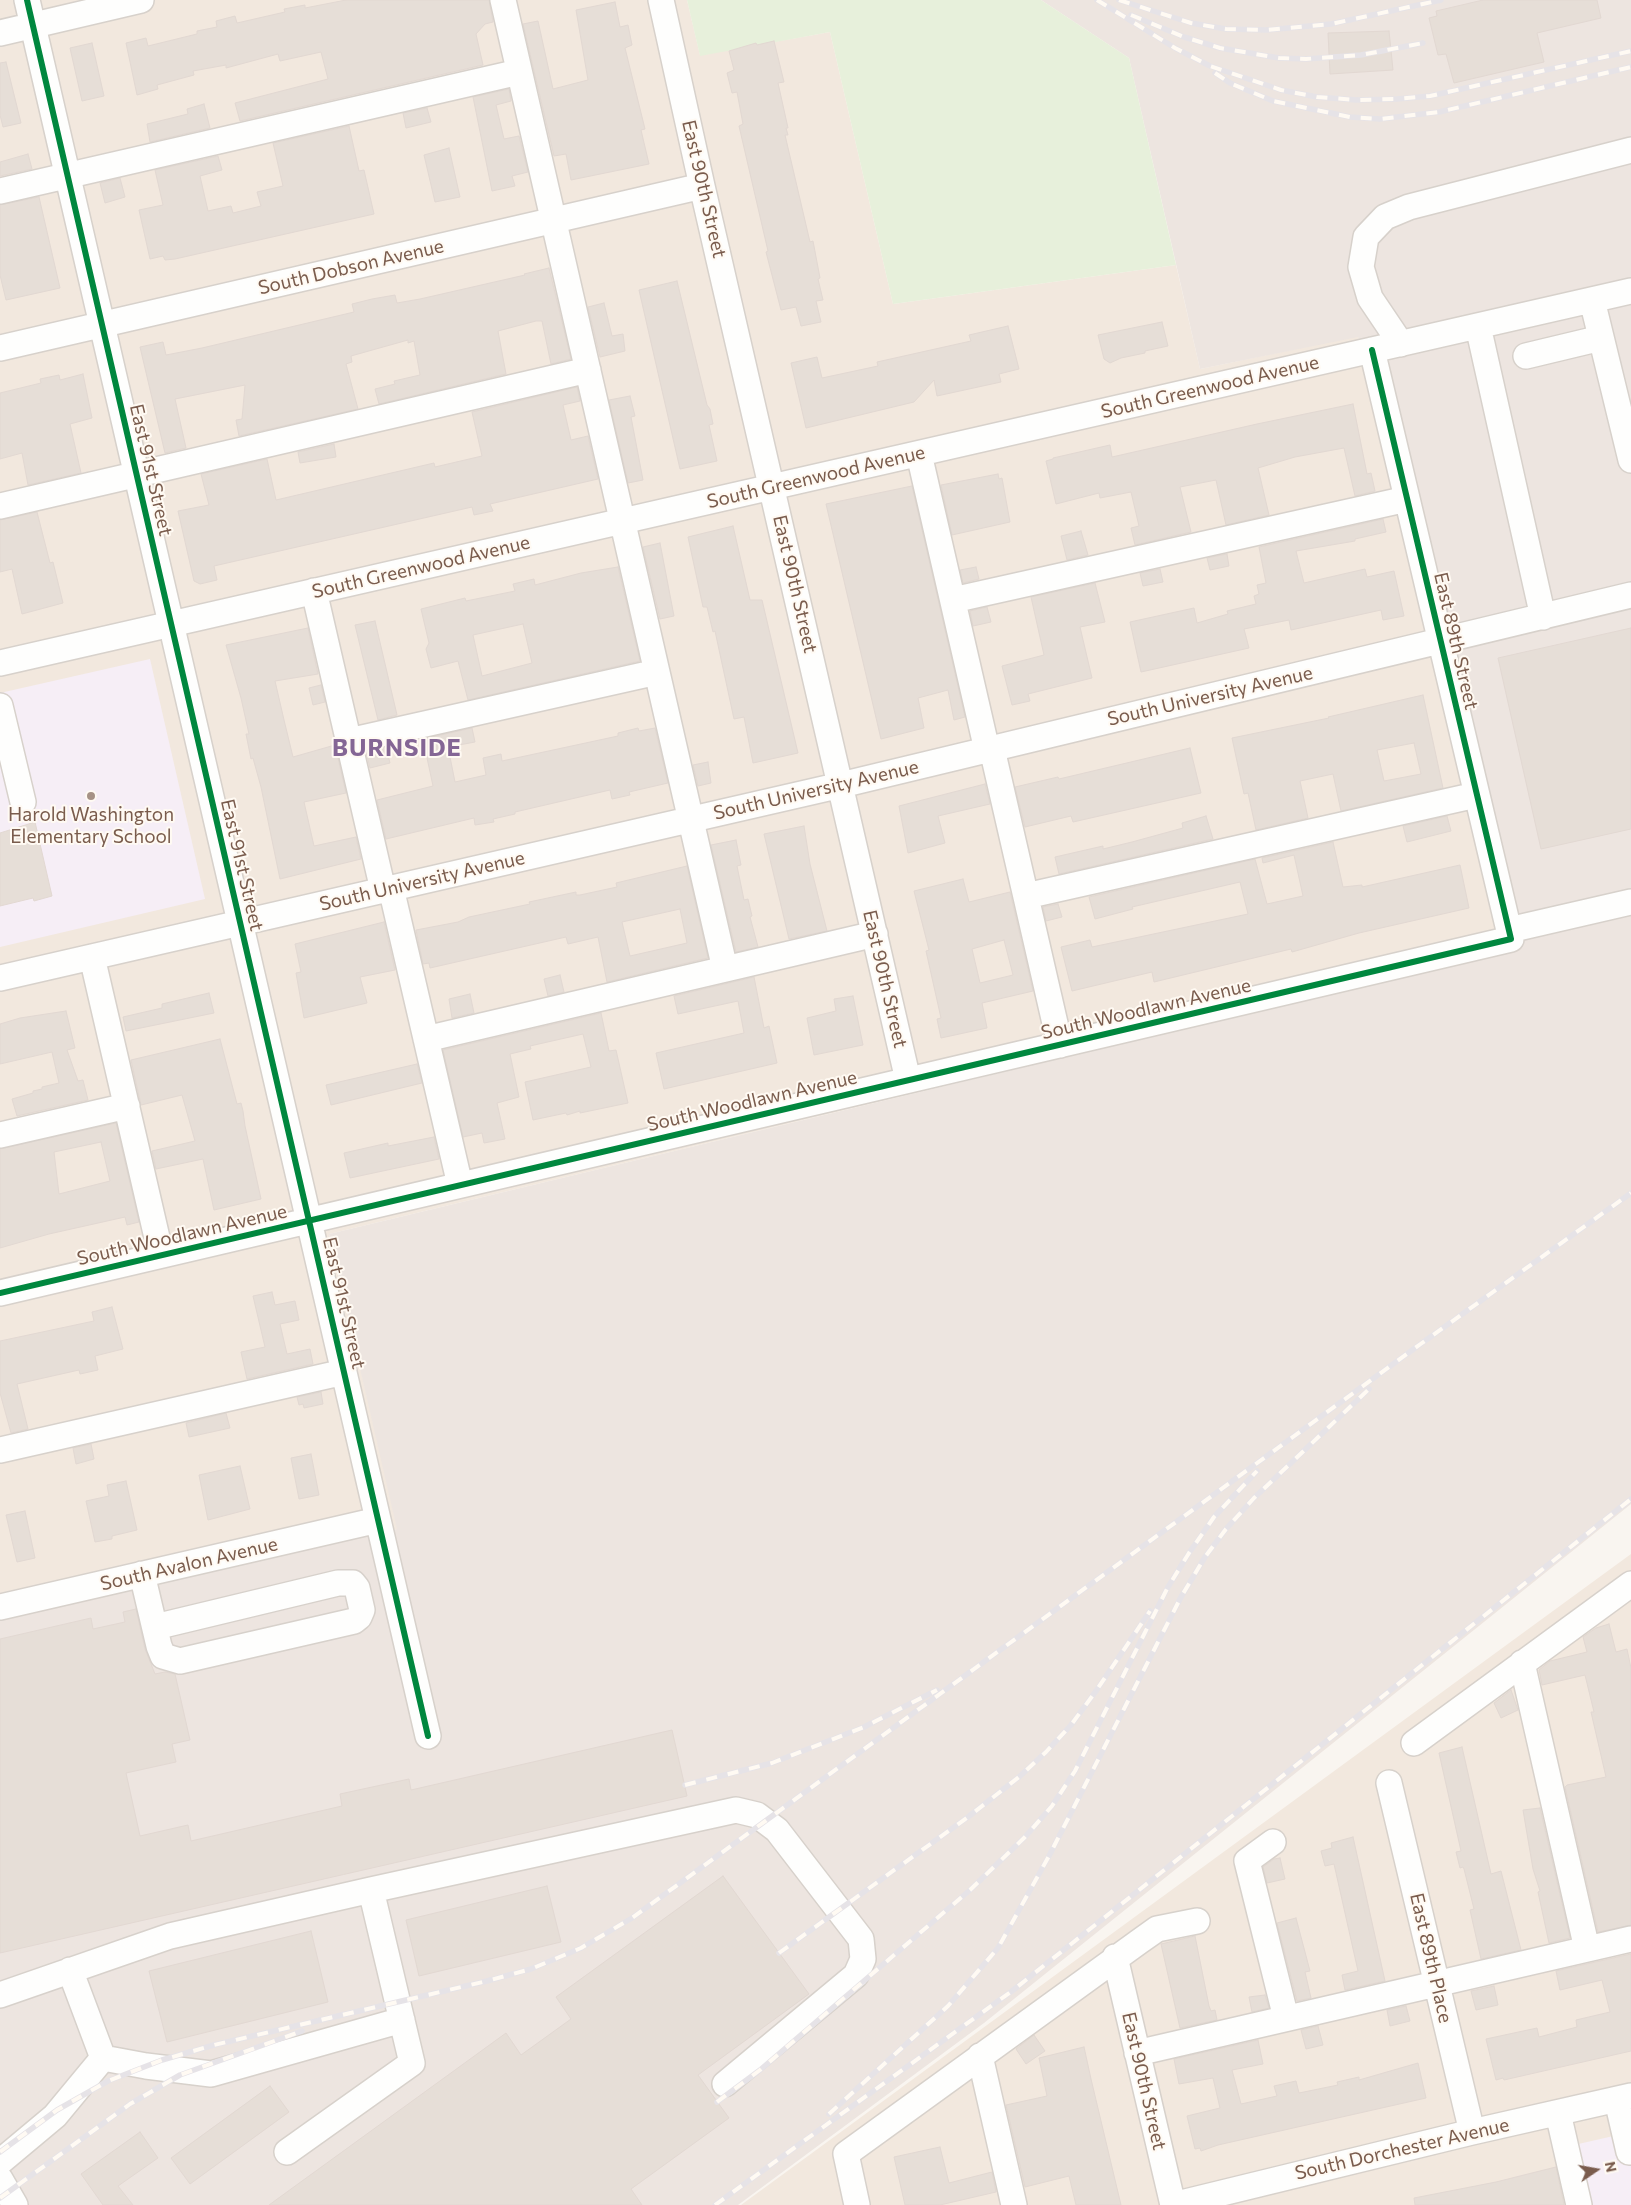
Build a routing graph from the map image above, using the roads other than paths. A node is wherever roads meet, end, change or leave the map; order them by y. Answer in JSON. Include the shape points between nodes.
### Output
{"nodes":[{"id":1,"x":27,"y":0,"type":"edge"},
{"id":2,"x":141,"y":0,"type":"edge"},
{"id":3,"x":503,"y":0,"type":"edge"},
{"id":4,"x":662,"y":0,"type":"edge"},
{"id":5,"x":33,"y":25,"type":"junction"},
{"id":6,"x":0,"y":32,"type":"edge"},
{"id":7,"x":519,"y":72,"type":"junction"},
{"id":8,"x":1631,"y":150,"type":"edge"},
{"id":9,"x":68,"y":175,"type":"junction"},
{"id":10,"x":702,"y":186,"type":"junction"},
{"id":11,"x":0,"y":191,"type":"edge"},
{"id":12,"x":553,"y":220,"type":"junction"},
{"id":13,"x":1631,"y":291,"type":"edge"},
{"id":14,"x":1592,"y":300,"type":"junction"},
{"id":15,"x":102,"y":325,"type":"junction"},
{"id":16,"x":1478,"y":326,"type":"junction"},
{"id":17,"x":1601,"y":338,"type":"junction"},
{"id":18,"x":1401,"y":344,"type":"junction"},
{"id":19,"x":0,"y":348,"type":"edge"},
{"id":20,"x":1372,"y":350,"type":"junction"},
{"id":21,"x":1526,"y":356,"type":"dead end"},
{"id":22,"x":588,"y":370,"type":"junction"},
{"id":23,"x":919,"y":454,"type":"junction"},
{"id":24,"x":1631,"y":460,"type":"edge"},
{"id":25,"x":137,"y":474,"type":"junction"},
{"id":26,"x":773,"y":487,"type":"junction"},
{"id":27,"x":1407,"y":498,"type":"junction"},
{"id":28,"x":0,"y":506,"type":"edge"},
{"id":29,"x":624,"y":521,"type":"junction"},
{"id":30,"x":314,"y":591,"type":"junction"},
{"id":31,"x":1631,"y":595,"type":"edge"},
{"id":32,"x":953,"y":600,"type":"junction"},
{"id":33,"x":1543,"y":617,"type":"junction"},
{"id":34,"x":171,"y":624,"type":"junction"},
{"id":35,"x":1440,"y":642,"type":"junction"},
{"id":36,"x":0,"y":663,"type":"edge"},
{"id":37,"x":657,"y":672,"type":"junction"},
{"id":38,"x":1,"y":715,"type":"edge"},
{"id":39,"x":349,"y":741,"type":"junction"},
{"id":40,"x":990,"y":749,"type":"junction"},
{"id":41,"x":841,"y":785,"type":"junction"},
{"id":42,"x":1476,"y":795,"type":"junction"},
{"id":43,"x":23,"y":802,"type":"dead end"},
{"id":44,"x":691,"y":820,"type":"junction"},
{"id":45,"x":387,"y":889,"type":"junction"},
{"id":46,"x":1026,"y":896,"type":"junction"},
{"id":47,"x":1631,"y":902,"type":"edge"},
{"id":48,"x":240,"y":923,"type":"junction"},
{"id":49,"x":875,"y":934,"type":"junction"},
{"id":50,"x":1510,"y":935,"type":"junction"},
{"id":51,"x":92,"y":957,"type":"junction"},
{"id":52,"x":725,"y":969,"type":"junction"},
{"id":53,"x":0,"y":978,"type":"edge"},
{"id":54,"x":426,"y":1039,"type":"junction"},
{"id":55,"x":1060,"y":1045,"type":"junction"},
{"id":56,"x":908,"y":1080,"type":"junction"},
{"id":57,"x":127,"y":1106,"type":"junction"},
{"id":58,"x":0,"y":1135,"type":"edge"},
{"id":59,"x":460,"y":1185,"type":"junction"},
{"id":60,"x":309,"y":1220,"type":"junction"},
{"id":61,"x":161,"y":1255,"type":"junction"},
{"id":62,"x":0,"y":1293,"type":"edge"},
{"id":63,"x":344,"y":1372,"type":"junction"},
{"id":64,"x":0,"y":1450,"type":"edge"},
{"id":65,"x":378,"y":1520,"type":"junction"},
{"id":66,"x":142,"y":1574,"type":"junction"},
{"id":67,"x":1631,"y":1584,"type":"edge"},
{"id":68,"x":0,"y":1607,"type":"edge"},
{"id":69,"x":155,"y":1627,"type":"junction"},
{"id":70,"x":1522,"y":1664,"type":"junction"},
{"id":71,"x":428,"y":1736,"type":"dead end"},
{"id":72,"x":1414,"y":1743,"type":"dead end"},
{"id":73,"x":1389,"y":1783,"type":"dead end"},
{"id":74,"x":1273,"y":1842,"type":"dead end"},
{"id":75,"x":370,"y":1890,"type":"junction"},
{"id":76,"x":1197,"y":1921,"type":"dead end"},
{"id":77,"x":1631,"y":1939,"type":"edge"},
{"id":78,"x":1587,"y":1949,"type":"junction"},
{"id":79,"x":1115,"y":1957,"type":"junction"},
{"id":80,"x":70,"y":1970,"type":"junction"},
{"id":81,"x":1436,"y":1983,"type":"junction"},
{"id":82,"x":0,"y":1994,"type":"edge"},
{"id":83,"x":1286,"y":2018,"type":"junction"},
{"id":84,"x":402,"y":2020,"type":"junction"},
{"id":85,"x":1137,"y":2053,"type":"junction"},
{"id":86,"x":980,"y":2056,"type":"junction"},
{"id":87,"x":103,"y":2058,"type":"junction"},
{"id":88,"x":725,"y":2084,"type":"dead end"},
{"id":89,"x":1624,"y":2098,"type":"edge"},
{"id":90,"x":1558,"y":2113,"type":"junction"},
{"id":91,"x":1472,"y":2132,"type":"junction"},
{"id":92,"x":288,"y":2152,"type":"dead end"},
{"id":93,"x":1631,"y":2152,"type":"edge"},
{"id":94,"x":0,"y":2162,"type":"edge"},
{"id":95,"x":0,"y":2179,"type":"edge"},
{"id":96,"x":15,"y":2205,"type":"edge"},
{"id":97,"x":857,"y":2205,"type":"edge"},
{"id":98,"x":1014,"y":2205,"type":"edge"},
{"id":99,"x":1173,"y":2205,"type":"edge"},
{"id":100,"x":1579,"y":2205,"type":"edge"}],
"edges":[{"from":1,"to":5,"type":"street","name":"East 91st Street"},
{"from":2,"to":5,"type":"street"},
{"from":3,"to":7,"type":"street"},
{"from":4,"to":10,"type":"street","name":"East 90th Street"},
{"from":5,"to":6,"type":"street"},
{"from":5,"to":9,"type":"street","name":"East 91st Street"},
{"from":7,"to":9,"type":"street"},
{"from":7,"to":12,"type":"street"},
{"from":8,"to":18,"type":"street","via":[[1408,207],[1386,217],[1366,237],[1361,267],[1370,298]]},
{"from":9,"to":11,"type":"street"},
{"from":9,"to":15,"type":"street","name":"East 91st Street"},
{"from":10,"to":12,"type":"street","name":"South Dobson Avenue"},
{"from":10,"to":26,"type":"street","name":"East 90th Street"},
{"from":12,"to":15,"type":"street","name":"South Dobson Avenue"},
{"from":12,"to":22,"type":"street"},
{"from":13,"to":14,"type":"street","name":"South Greenwood Avenue"},
{"from":14,"to":16,"type":"street","name":"South Greenwood Avenue"},
{"from":14,"to":17,"type":"street"},
{"from":15,"to":19,"type":"street","name":"South Dobson Avenue"},
{"from":15,"to":25,"type":"street","name":"East 91st Street"},
{"from":16,"to":18,"type":"street","name":"South Greenwood Avenue"},
{"from":16,"to":33,"type":"street"},
{"from":17,"to":21,"type":"street"},
{"from":17,"to":24,"type":"street"},
{"from":18,"to":20,"type":"street","name":"South Greenwood Avenue"},
{"from":20,"to":23,"type":"street","name":"South Greenwood Avenue"},
{"from":20,"to":27,"type":"street","name":"East 89th Street"},
{"from":22,"to":25,"type":"street"},
{"from":22,"to":29,"type":"street"},
{"from":23,"to":26,"type":"street","name":"South Greenwood Avenue"},
{"from":23,"to":32,"type":"street"},
{"from":25,"to":28,"type":"street"},
{"from":25,"to":34,"type":"street","name":"East 91st Street"},
{"from":26,"to":29,"type":"street","name":"South Greenwood Avenue"},
{"from":26,"to":41,"type":"street","name":"East 90th Street"},
{"from":27,"to":32,"type":"street"},
{"from":27,"to":35,"type":"street","name":"East 89th Street"},
{"from":29,"to":30,"type":"street","name":"South Greenwood Avenue"},
{"from":29,"to":37,"type":"street"},
{"from":30,"to":34,"type":"street","name":"South Greenwood Avenue"},
{"from":30,"to":39,"type":"street"},
{"from":31,"to":33,"type":"street","name":"South University Avenue"},
{"from":32,"to":40,"type":"street"},
{"from":33,"to":35,"type":"street","name":"South University Avenue"},
{"from":34,"to":36,"type":"street","name":"South Greenwood Avenue"},
{"from":34,"to":48,"type":"street","name":"East 91st Street"},
{"from":35,"to":40,"type":"street","name":"South University Avenue"},
{"from":35,"to":42,"type":"street","name":"East 89th Street"},
{"from":37,"to":39,"type":"street"},
{"from":37,"to":44,"type":"street"},
{"from":38,"to":43,"type":"street"},
{"from":39,"to":45,"type":"street"},
{"from":40,"to":41,"type":"street","name":"South University Avenue"},
{"from":40,"to":46,"type":"street"},
{"from":41,"to":44,"type":"street","name":"South University Avenue"},
{"from":41,"to":49,"type":"street","name":"East 90th Street"},
{"from":42,"to":46,"type":"street"},
{"from":42,"to":50,"type":"street","name":"East 89th Street"},
{"from":44,"to":45,"type":"street","name":"South University Avenue"},
{"from":44,"to":52,"type":"street"},
{"from":45,"to":48,"type":"street","name":"South University Avenue"},
{"from":45,"to":54,"type":"street"},
{"from":46,"to":55,"type":"street"},
{"from":47,"to":50,"type":"street","name":"South Woodlawn Avenue"},
{"from":48,"to":51,"type":"street","name":"South University Avenue"},
{"from":48,"to":60,"type":"street","name":"East 91st Street"},
{"from":49,"to":52,"type":"street"},
{"from":49,"to":56,"type":"street","name":"East 90th Street"},
{"from":50,"to":55,"type":"street","name":"South Woodlawn Avenue"},
{"from":51,"to":53,"type":"street","name":"South University Avenue"},
{"from":51,"to":57,"type":"street"},
{"from":52,"to":54,"type":"street"},
{"from":54,"to":59,"type":"street"},
{"from":55,"to":56,"type":"street","name":"South Woodlawn Avenue"},
{"from":56,"to":59,"type":"street","name":"South Woodlawn Avenue"},
{"from":57,"to":58,"type":"street"},
{"from":57,"to":61,"type":"street"},
{"from":59,"to":60,"type":"street","name":"South Woodlawn Avenue"},
{"from":60,"to":61,"type":"street","name":"South Woodlawn Avenue"},
{"from":60,"to":63,"type":"street","name":"East 91st Street"},
{"from":61,"to":62,"type":"street","name":"South Woodlawn Avenue"},
{"from":63,"to":64,"type":"street"},
{"from":63,"to":65,"type":"street","name":"East 91st Street"},
{"from":65,"to":66,"type":"street","name":"South Avalon Avenue"},
{"from":65,"to":71,"type":"street","name":"East 91st Street"},
{"from":66,"to":68,"type":"street","name":"South Avalon Avenue"},
{"from":66,"to":69,"type":"street"},
{"from":67,"to":70,"type":"street"},
{"from":69,"to":69,"type":"street","via":[[163,1656],[180,1661],[354,1621],[362,1610],[357,1588],[353,1584],[338,1583]]},
{"from":70,"to":72,"type":"street"},
{"from":70,"to":78,"type":"street"},
{"from":73,"to":81,"type":"street","name":"East 89th Place"},
{"from":74,"to":83,"type":"street","via":[[1247,1861]]},
{"from":75,"to":80,"type":"street","via":[[170,1936]]},
{"from":75,"to":84,"type":"street"},
{"from":75,"to":88,"type":"street","via":[[736,1810],[757,1815],[777,1830],[862,1940],[863,1958],[856,1975]]},
{"from":76,"to":79,"type":"street","via":[[1157,1929]]},
{"from":77,"to":78,"type":"street"},
{"from":78,"to":81,"type":"street"},
{"from":79,"to":85,"type":"street","name":"East 90th Street"},
{"from":79,"to":86,"type":"street"},
{"from":80,"to":82,"type":"street"},
{"from":80,"to":87,"type":"street"},
{"from":81,"to":83,"type":"street"},
{"from":81,"to":91,"type":"street","name":"East 89th Place"},
{"from":83,"to":85,"type":"street"},
{"from":84,"to":87,"type":"street","via":[[211,2074]]},
{"from":84,"to":92,"type":"street","via":[[412,2063]]},
{"from":85,"to":99,"type":"street","name":"East 90th Street"},
{"from":86,"to":97,"type":"street","via":[[846,2154]]},
{"from":86,"to":98,"type":"street"},
{"from":87,"to":94,"type":"street","via":[[56,2116]]},
{"from":89,"to":90,"type":"street","name":"South Dorchester Avenue"},
{"from":89,"to":93,"type":"street"},
{"from":90,"to":91,"type":"street","name":"South Dorchester Avenue"},
{"from":90,"to":100,"type":"street"},
{"from":91,"to":99,"type":"street","name":"South Dorchester Avenue"},
{"from":95,"to":96,"type":"street"}]}
